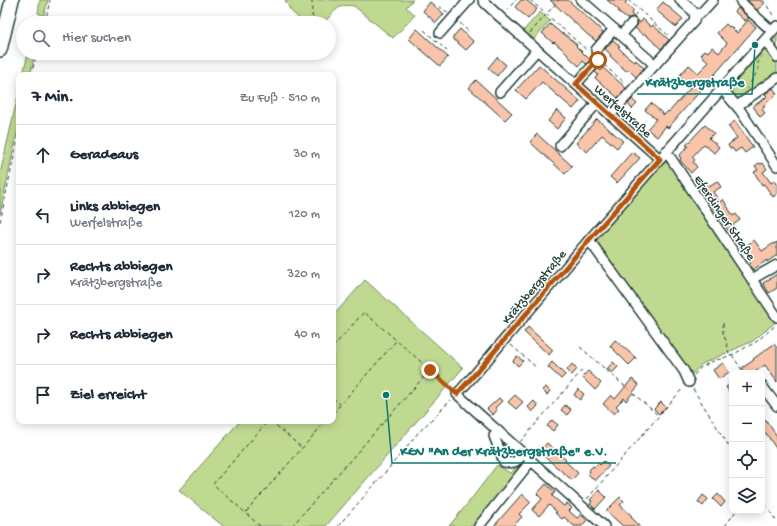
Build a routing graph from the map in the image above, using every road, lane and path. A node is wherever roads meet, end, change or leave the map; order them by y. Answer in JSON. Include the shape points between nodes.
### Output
{"nodes":[{"id":1,"x":12,"y":0,"type":"edge"},
{"id":2,"x":50,"y":0,"type":"edge"},
{"id":3,"x":312,"y":0,"type":"edge"},
{"id":4,"x":469,"y":0,"type":"edge"},
{"id":5,"x":483,"y":0,"type":"edge"},
{"id":6,"x":516,"y":0,"type":"edge"},
{"id":7,"x":530,"y":0,"type":"edge"},
{"id":8,"x":559,"y":0,"type":"edge"},
{"id":9,"x":581,"y":0,"type":"edge"},
{"id":10,"x":628,"y":0,"type":"edge"},
{"id":11,"x":680,"y":0,"type":"edge"},
{"id":12,"x":713,"y":0,"type":"edge"},
{"id":13,"x":763,"y":0,"type":"edge"},
{"id":14,"x":741,"y":2,"type":"dead end"},
{"id":15,"x":439,"y":6,"type":"dead end"},
{"id":16,"x":546,"y":14,"type":"junction"},
{"id":17,"x":47,"y":16,"type":"edge"},
{"id":18,"x":312,"y":16,"type":"edge"},
{"id":19,"x":695,"y":16,"type":"junction"},
{"id":20,"x":500,"y":17,"type":"junction"},
{"id":21,"x":454,"y":18,"type":"junction"},
{"id":22,"x":777,"y":22,"type":"edge"},
{"id":23,"x":632,"y":23,"type":"dead end"},
{"id":24,"x":770,"y":27,"type":"edge"},
{"id":25,"x":424,"y":30,"type":"dead end"},
{"id":26,"x":618,"y":32,"type":"junction"},
{"id":27,"x":440,"y":33,"type":"dead end"},
{"id":28,"x":470,"y":33,"type":"dead end"},
{"id":29,"x":525,"y":39,"type":"junction"},
{"id":30,"x":675,"y":42,"type":"junction"},
{"id":31,"x":767,"y":43,"type":"junction"},
{"id":32,"x":0,"y":50,"type":"edge"},
{"id":33,"x":447,"y":50,"type":"dead end"},
{"id":34,"x":537,"y":50,"type":"junction"},
{"id":35,"x":596,"y":50,"type":"dead end"},
{"id":36,"x":777,"y":57,"type":"edge"},
{"id":37,"x":35,"y":60,"type":"edge"},
{"id":38,"x":598,"y":60,"type":"junction"},
{"id":39,"x":655,"y":65,"type":"junction"},
{"id":40,"x":32,"y":72,"type":"edge"},
{"id":41,"x":777,"y":78,"type":"edge"},
{"id":42,"x":576,"y":84,"type":"junction"},
{"id":43,"x":751,"y":84,"type":"dead end"},
{"id":44,"x":722,"y":89,"type":"junction"},
{"id":45,"x":633,"y":90,"type":"junction"},
{"id":46,"x":500,"y":92,"type":"dead end"},
{"id":47,"x":597,"y":103,"type":"junction"},
{"id":48,"x":737,"y":106,"type":"junction"},
{"id":49,"x":610,"y":115,"type":"junction"},
{"id":50,"x":560,"y":146,"type":"dead end"},
{"id":51,"x":16,"y":147,"type":"edge"},
{"id":52,"x":663,"y":155,"type":"junction"},
{"id":53,"x":777,"y":166,"type":"edge"},
{"id":54,"x":0,"y":222,"type":"edge"},
{"id":55,"x":589,"y":240,"type":"junction"},
{"id":56,"x":777,"y":265,"type":"edge"},
{"id":57,"x":752,"y":278,"type":"junction"},
{"id":58,"x":777,"y":317,"type":"edge"},
{"id":59,"x":723,"y":322,"type":"dead end"},
{"id":60,"x":777,"y":324,"type":"edge"},
{"id":61,"x":505,"y":339,"type":"junction"},
{"id":62,"x":397,"y":340,"type":"junction"},
{"id":63,"x":336,"y":344,"type":"edge"},
{"id":64,"x":580,"y":347,"type":"dead end"},
{"id":65,"x":732,"y":355,"type":"junction"},
{"id":66,"x":729,"y":356,"type":"junction"},
{"id":67,"x":537,"y":368,"type":"dead end"},
{"id":68,"x":584,"y":368,"type":"dead end"},
{"id":69,"x":430,"y":370,"type":"junction"},
{"id":70,"x":742,"y":370,"type":"edge"},
{"id":71,"x":689,"y":382,"type":"junction"},
{"id":72,"x":765,"y":390,"type":"edge"},
{"id":73,"x":457,"y":394,"type":"junction"},
{"id":74,"x":336,"y":400,"type":"edge"},
{"id":75,"x":341,"y":404,"type":"junction"},
{"id":76,"x":777,"y":406,"type":"edge"},
{"id":77,"x":336,"y":410,"type":"edge"},
{"id":78,"x":659,"y":416,"type":"junction"},
{"id":79,"x":267,"y":424,"type":"edge"},
{"id":80,"x":274,"y":424,"type":"edge"},
{"id":81,"x":323,"y":424,"type":"edge"},
{"id":82,"x":498,"y":431,"type":"junction"},
{"id":83,"x":729,"y":446,"type":"edge"},
{"id":84,"x":515,"y":447,"type":"junction"},
{"id":85,"x":302,"y":448,"type":"junction"},
{"id":86,"x":523,"y":454,"type":"junction"},
{"id":87,"x":531,"y":461,"type":"junction"},
{"id":88,"x":765,"y":504,"type":"edge"},
{"id":89,"x":582,"y":506,"type":"junction"},
{"id":90,"x":245,"y":513,"type":"junction"},
{"id":91,"x":734,"y":514,"type":"edge"},
{"id":92,"x":777,"y":522,"type":"edge"},
{"id":93,"x":260,"y":526,"type":"edge"},
{"id":94,"x":292,"y":526,"type":"edge"},
{"id":95,"x":338,"y":526,"type":"edge"},
{"id":96,"x":479,"y":526,"type":"edge"},
{"id":97,"x":604,"y":526,"type":"edge"},
{"id":98,"x":725,"y":526,"type":"edge"}],
"edges":[{"from":1,"to":32,"type":"highway"},
{"from":2,"to":17,"type":"path"},
{"from":3,"to":18,"type":"path"},
{"from":4,"to":21,"type":"street"},
{"from":5,"to":20,"type":"street","name":"Werfelstraße"},
{"from":6,"to":20,"type":"path"},
{"from":7,"to":16,"type":"path"},
{"from":8,"to":16,"type":"path"},
{"from":9,"to":26,"type":"street"},
{"from":10,"to":30,"type":"path"},
{"from":11,"to":19,"type":"street"},
{"from":12,"to":19,"type":"street"},
{"from":13,"to":22,"type":"path"},
{"from":14,"to":24,"type":"street"},
{"from":15,"to":21,"type":"path"},
{"from":16,"to":29,"type":"path"},
{"from":16,"to":38,"type":"path"},
{"from":19,"to":30,"type":"street","via":[[694,21]]},
{"from":20,"to":29,"type":"street","name":"Werfelstraße"},
{"from":21,"to":27,"type":"street"},
{"from":21,"to":28,"type":"path"},
{"from":23,"to":26,"type":"street"},
{"from":24,"to":31,"type":"street","name":"Krätzbergstraße"},
{"from":25,"to":33,"type":"path"},
{"from":26,"to":35,"type":"street"},
{"from":26,"to":39,"type":"street"},
{"from":29,"to":34,"type":"street","name":"Werfelstraße"},
{"from":30,"to":39,"type":"street"},
{"from":31,"to":36,"type":"street"},
{"from":31,"to":43,"type":"path"},
{"from":31,"to":44,"type":"street","name":"Krätzbergstraße"},
{"from":34,"to":42,"type":"street","name":"Werfelstraße"},
{"from":34,"to":46,"type":"street"},
{"from":37,"to":40,"type":"path"},
{"from":38,"to":42,"type":"street"},
{"from":38,"to":45,"type":"path"},
{"from":39,"to":45,"type":"street"},
{"from":41,"to":48,"type":"street"},
{"from":42,"to":47,"type":"street","name":"Werfelstraße"},
{"from":44,"to":48,"type":"street"},
{"from":44,"to":52,"type":"street","name":"Krätzbergstraße"},
{"from":45,"to":49,"type":"street"},
{"from":47,"to":49,"type":"street","name":"Werfelstraße"},
{"from":47,"to":50,"type":"street"},
{"from":48,"to":53,"type":"street"},
{"from":49,"to":52,"type":"street","name":"Werfelstraße"},
{"from":51,"to":54,"type":"path"},
{"from":52,"to":55,"type":"street","name":"Krätzbergstraße"},
{"from":52,"to":57,"type":"street","name":"Eferdinger Straße"},
{"from":55,"to":61,"type":"street","name":"Krätzbergstraße"},
{"from":55,"to":71,"type":"street","via":[[684,371]]},
{"from":56,"to":57,"type":"street"},
{"from":57,"to":58,"type":"street","name":"Eferdinger Straße"},
{"from":59,"to":66,"type":"path"},
{"from":60,"to":65,"type":"path","via":[[756,342]]},
{"from":61,"to":67,"type":"path"},
{"from":61,"to":73,"type":"street","name":"Krätzbergstraße"},
{"from":62,"to":63,"type":"path","via":[[364,312]]},
{"from":62,"to":69,"type":"path"},
{"from":62,"to":75,"type":"path"},
{"from":64,"to":78,"type":"path"},
{"from":65,"to":66,"type":"path"},
{"from":65,"to":70,"type":"path"},
{"from":66,"to":71,"type":"path","via":[[700,368]]},
{"from":68,"to":84,"type":"path"},
{"from":69,"to":73,"type":"path"},
{"from":69,"to":94,"type":"path"},
{"from":71,"to":78,"type":"path"},
{"from":71,"to":83,"type":"path"},
{"from":72,"to":76,"type":"street"},
{"from":73,"to":82,"type":"street"},
{"from":73,"to":95,"type":"path","via":[[418,433]]},
{"from":74,"to":75,"type":"path"},
{"from":75,"to":77,"type":"path"},
{"from":78,"to":89,"type":"path"},
{"from":79,"to":90,"type":"path","via":[[213,484]]},
{"from":80,"to":85,"type":"path"},
{"from":81,"to":85,"type":"path"},
{"from":82,"to":84,"type":"street"},
{"from":82,"to":86,"type":"street","via":[[494,436],[504,462],[512,464]]},
{"from":84,"to":86,"type":"street"},
{"from":85,"to":90,"type":"path"},
{"from":86,"to":87,"type":"street"},
{"from":87,"to":89,"type":"street"},
{"from":87,"to":96,"type":"street"},
{"from":88,"to":92,"type":"path"},
{"from":89,"to":97,"type":"street"},
{"from":90,"to":93,"type":"path"},
{"from":91,"to":98,"type":"path"}]}
